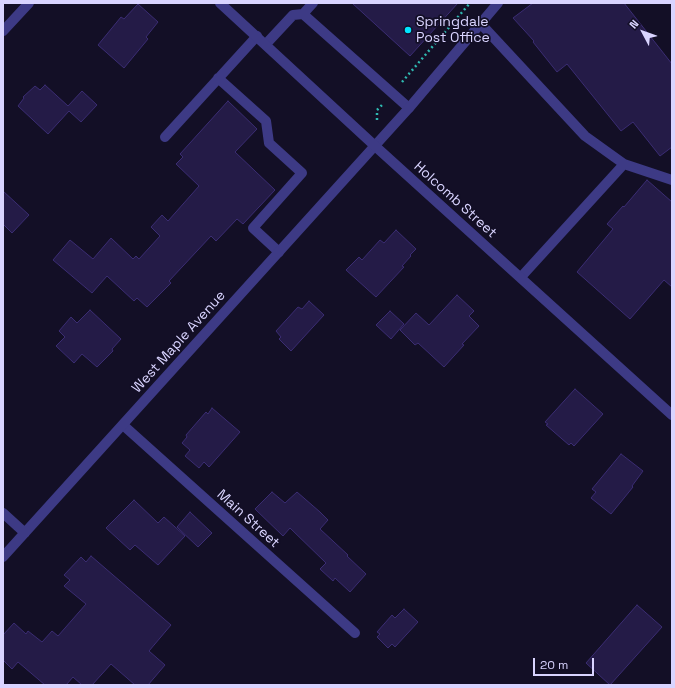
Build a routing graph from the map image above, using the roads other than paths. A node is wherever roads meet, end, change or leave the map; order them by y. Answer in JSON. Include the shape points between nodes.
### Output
{"nodes":[{"id":1,"x":29,"y":3,"type":"edge"},
{"id":2,"x":220,"y":3,"type":"edge"},
{"id":3,"x":313,"y":3,"type":"edge"},
{"id":4,"x":498,"y":3,"type":"edge"},
{"id":5,"x":304,"y":14,"type":"junction"},
{"id":6,"x":481,"y":24,"type":"junction"},
{"id":7,"x":3,"y":32,"type":"edge"},
{"id":8,"x":257,"y":36,"type":"junction"},
{"id":9,"x":266,"y":44,"type":"junction"},
{"id":10,"x":218,"y":78,"type":"junction"},
{"id":11,"x":409,"y":108,"type":"junction"},
{"id":12,"x":165,"y":137,"type":"dead end"},
{"id":13,"x":375,"y":146,"type":"junction"},
{"id":14,"x":624,"y":164,"type":"junction"},
{"id":15,"x":672,"y":180,"type":"edge"},
{"id":16,"x":279,"y":252,"type":"junction"},
{"id":17,"x":520,"y":277,"type":"junction"},
{"id":18,"x":672,"y":415,"type":"edge"},
{"id":19,"x":123,"y":425,"type":"junction"},
{"id":20,"x":3,"y":513,"type":"edge"},
{"id":21,"x":25,"y":533,"type":"junction"},
{"id":22,"x":3,"y":557,"type":"edge"},
{"id":23,"x":355,"y":633,"type":"dead end"}],
"edges":[{"from":1,"to":7,"type":"street"},
{"from":2,"to":8,"type":"street","name":"Holcomb Street"},
{"from":3,"to":5,"type":"street"},
{"from":4,"to":6,"type":"street","name":"West Maple Avenue"},
{"from":5,"to":9,"type":"street","via":[[293,15]]},
{"from":5,"to":11,"type":"street"},
{"from":6,"to":11,"type":"street","name":"West Maple Avenue"},
{"from":6,"to":14,"type":"street","via":[[585,136]]},
{"from":8,"to":9,"type":"street","name":"Holcomb Street"},
{"from":8,"to":10,"type":"street"},
{"from":9,"to":13,"type":"street","name":"Holcomb Street"},
{"from":10,"to":12,"type":"street"},
{"from":10,"to":16,"type":"street","via":[[266,121],[268,143],[302,174],[253,228]]},
{"from":11,"to":13,"type":"street","name":"West Maple Avenue"},
{"from":13,"to":16,"type":"street","name":"West Maple Avenue"},
{"from":13,"to":17,"type":"street","name":"Holcomb Street"},
{"from":14,"to":15,"type":"street"},
{"from":14,"to":17,"type":"street"},
{"from":16,"to":19,"type":"street","name":"West Maple Avenue"},
{"from":17,"to":18,"type":"street","name":"Holcomb Street"},
{"from":19,"to":21,"type":"street","name":"West Maple Avenue"},
{"from":19,"to":23,"type":"street","name":"Main Street"},
{"from":20,"to":21,"type":"street"},
{"from":21,"to":22,"type":"street","name":"West Maple Avenue"}]}
